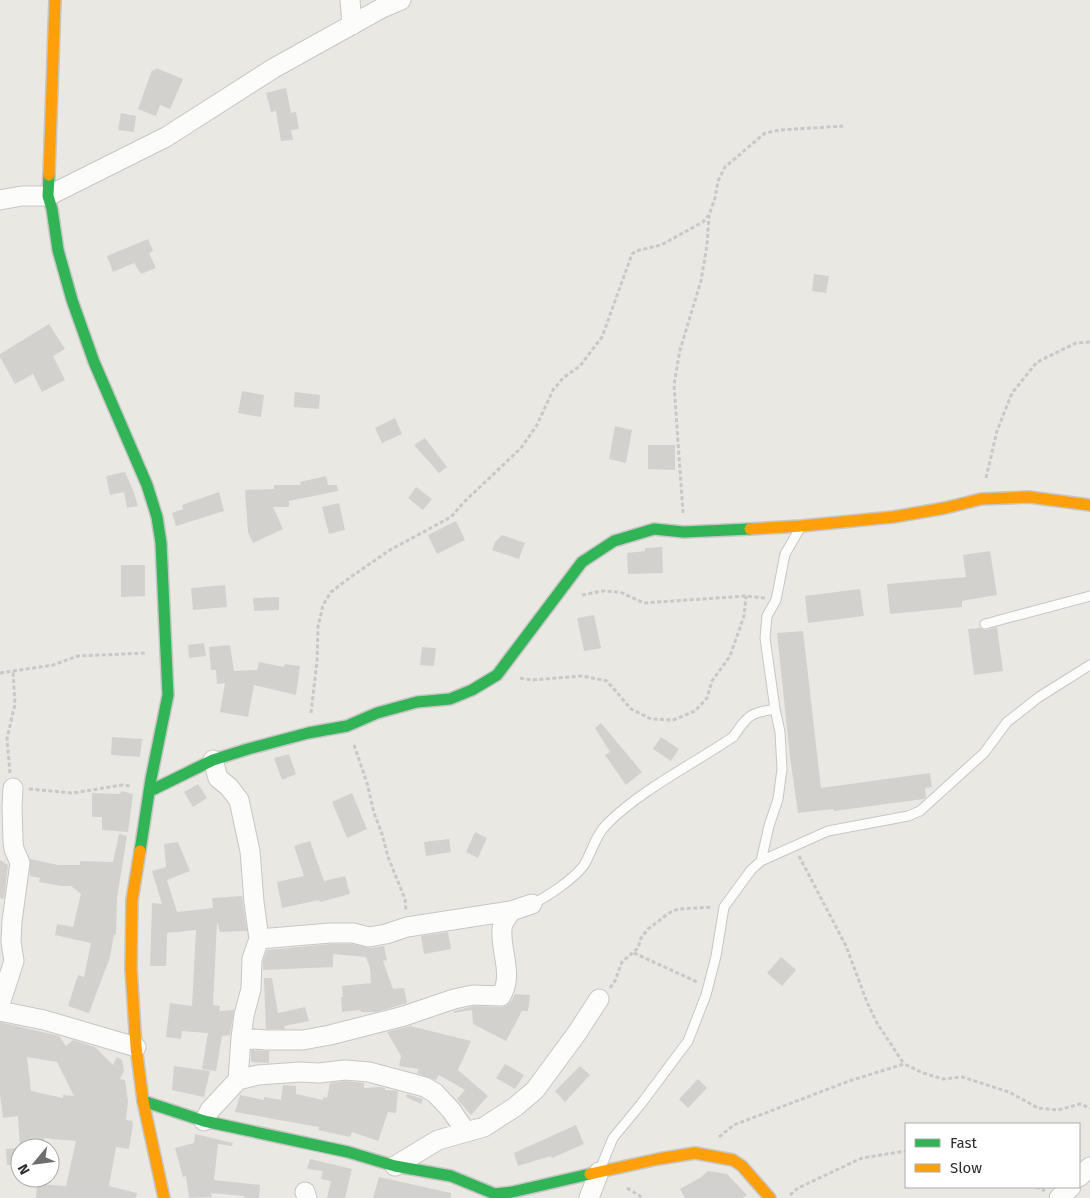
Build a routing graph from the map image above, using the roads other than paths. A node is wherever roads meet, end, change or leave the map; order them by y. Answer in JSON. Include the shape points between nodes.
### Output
{"nodes":[{"id":1,"x":55,"y":0,"type":"edge"},
{"id":2,"x":350,"y":0,"type":"edge"},
{"id":3,"x":401,"y":0,"type":"edge"},
{"id":4,"x":352,"y":24,"type":"junction"},
{"id":5,"x":48,"y":196,"type":"junction"},
{"id":6,"x":0,"y":200,"type":"edge"},
{"id":7,"x":1090,"y":505,"type":"edge"},
{"id":8,"x":801,"y":526,"type":"junction"},
{"id":9,"x":1090,"y":596,"type":"edge"},
{"id":10,"x":985,"y":624,"type":"dead end"},
{"id":11,"x":1090,"y":665,"type":"edge"},
{"id":12,"x":775,"y":709,"type":"junction"},
{"id":13,"x":213,"y":760,"type":"junction"},
{"id":14,"x":13,"y":788,"type":"road end"},
{"id":15,"x":150,"y":791,"type":"junction"},
{"id":16,"x":761,"y":861,"type":"junction"},
{"id":17,"x":532,"y":904,"type":"joint"},
{"id":18,"x":511,"y":911,"type":"junction"},
{"id":19,"x":259,"y":939,"type":"junction"},
{"id":20,"x":599,"y":999,"type":"road end"},
{"id":21,"x":0,"y":1004,"type":"edge"},
{"id":22,"x":0,"y":1011,"type":"edge"},
{"id":23,"x":241,"y":1038,"type":"junction"},
{"id":24,"x":136,"y":1048,"type":"junction"},
{"id":25,"x":238,"y":1080,"type":"junction"},
{"id":26,"x":143,"y":1101,"type":"junction"},
{"id":27,"x":204,"y":1122,"type":"junction"},
{"id":28,"x":466,"y":1132,"type":"junction"},
{"id":29,"x":395,"y":1166,"type":"junction"},
{"id":30,"x":1090,"y":1167,"type":"edge"},
{"id":31,"x":599,"y":1172,"type":"junction"},
{"id":32,"x":1080,"y":1176,"type":"edge"},
{"id":33,"x":1070,"y":1188,"type":"edge"},
{"id":34,"x":496,"y":1196,"type":"edge"},
{"id":35,"x":164,"y":1198,"type":"edge"},
{"id":36,"x":589,"y":1198,"type":"edge"},
{"id":37,"x":770,"y":1198,"type":"edge"},
{"id":38,"x":1059,"y":1198,"type":"edge"}],
"edges":[{"from":1,"to":5,"type":"street"},
{"from":2,"to":4,"type":"street"},
{"from":3,"to":4,"type":"street"},
{"from":4,"to":5,"type":"street","via":[[274,68],[166,137]]},
{"from":5,"to":6,"type":"street"},
{"from":5,"to":15,"type":"street","via":[[72,300],[94,362],[147,485],[162,543],[168,695]]},
{"from":7,"to":8,"type":"street","via":[[1029,497],[981,498],[893,517]]},
{"from":8,"to":12,"type":"lane","via":[[785,554],[776,600],[767,616],[765,638]]},
{"from":8,"to":13,"type":"street","via":[[684,532],[654,530],[614,541],[582,562],[497,675],[472,690],[450,699],[417,702],[377,713],[347,726],[308,733]]},
{"from":9,"to":10,"type":"lane"},
{"from":11,"to":16,"type":"lane","via":[[1007,722],[984,753],[920,811],[828,831]]},
{"from":12,"to":16,"type":"lane","via":[[782,769],[778,799]]},
{"from":12,"to":17,"type":"lane","via":[[751,716],[733,737],[626,808],[605,826],[583,866],[563,885]]},
{"from":13,"to":15,"type":"street"},
{"from":13,"to":19,"type":"street","via":[[218,778],[239,800],[250,851]]},
{"from":14,"to":21,"type":"street","via":[[13,841],[20,863],[12,921],[14,961]]},
{"from":15,"to":24,"type":"street","via":[[132,900],[130,968]]},
{"from":16,"to":31,"type":"lane","via":[[724,907],[708,987],[688,1041],[613,1138]]},
{"from":17,"to":18,"type":"street"},
{"from":18,"to":19,"type":"street","via":[[407,927],[369,937],[330,933]]},
{"from":18,"to":23,"type":"street","via":[[502,928],[507,974],[501,996],[454,998],[404,1016],[303,1040]]},
{"from":19,"to":23,"type":"street","via":[[252,959],[252,989]]},
{"from":20,"to":28,"type":"street","via":[[534,1090],[490,1124]]},
{"from":22,"to":24,"type":"street","via":[[44,1020]]},
{"from":23,"to":25,"type":"street"},
{"from":24,"to":26,"type":"street"},
{"from":25,"to":27,"type":"street","via":[[210,1110]]},
{"from":25,"to":28,"type":"street","via":[[300,1072],[369,1072],[425,1087],[435,1093]]},
{"from":26,"to":27,"type":"street"},
{"from":26,"to":35,"type":"street"},
{"from":27,"to":29,"type":"street","via":[[348,1152]]},
{"from":28,"to":29,"type":"street","via":[[438,1140]]},
{"from":29,"to":34,"type":"street","via":[[451,1176]]},
{"from":30,"to":32,"type":"street"},
{"from":31,"to":34,"type":"street"},
{"from":31,"to":36,"type":"street"},
{"from":31,"to":37,"type":"street","via":[[685,1154],[724,1157],[742,1166]]},
{"from":33,"to":38,"type":"street"}]}
